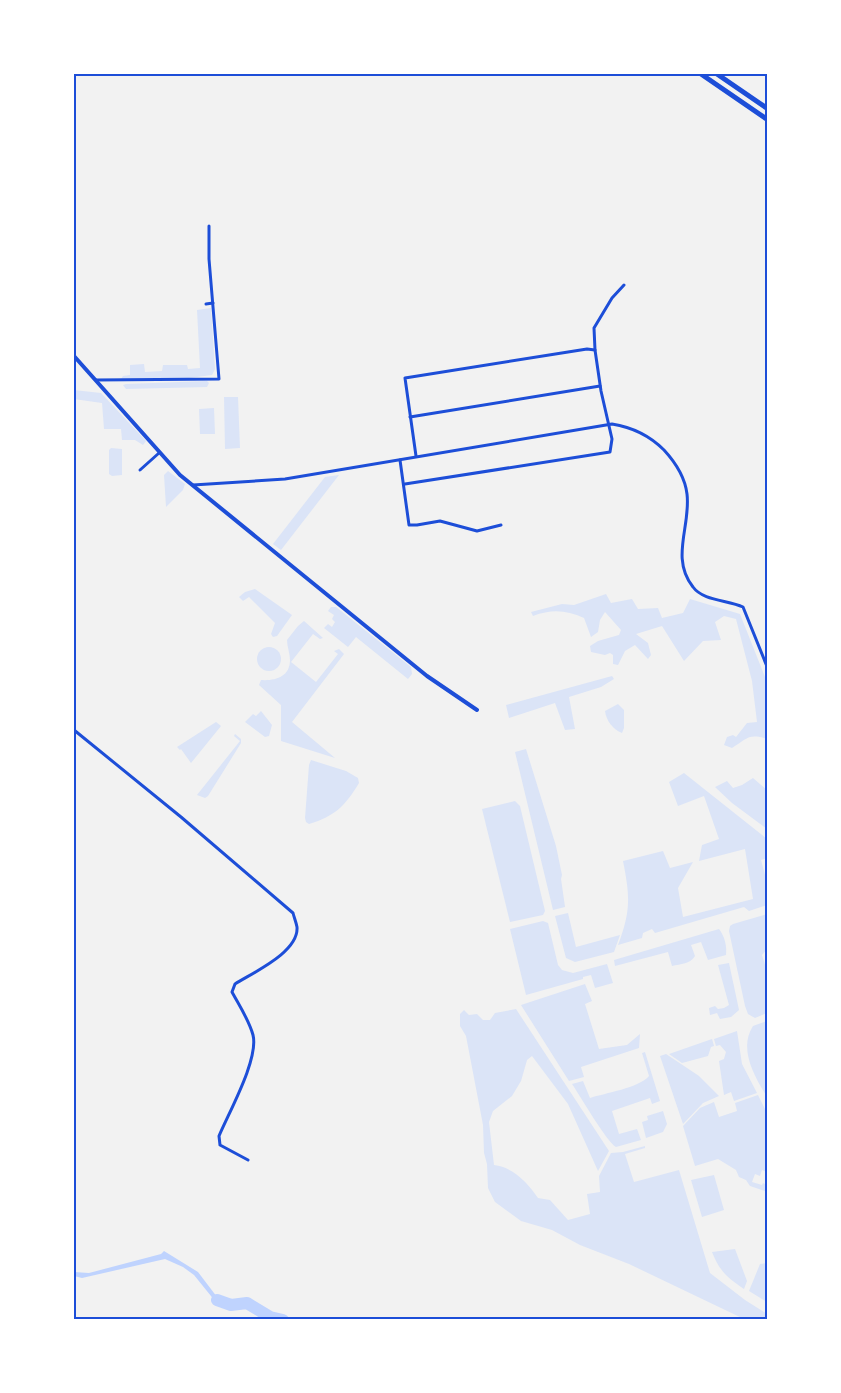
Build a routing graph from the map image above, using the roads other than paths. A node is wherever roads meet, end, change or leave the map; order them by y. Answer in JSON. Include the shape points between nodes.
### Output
{"nodes":[{"id":1,"x":701,"y":74,"type":"edge"},
{"id":2,"x":717,"y":74,"type":"edge"},
{"id":3,"x":768,"y":109,"type":"edge"},
{"id":4,"x":768,"y":120,"type":"edge"},
{"id":5,"x":209,"y":226,"type":"dead end"},
{"id":6,"x":624,"y":285,"type":"dead end"},
{"id":7,"x":213,"y":303,"type":"junction"},
{"id":8,"x":206,"y":304,"type":"dead end"},
{"id":9,"x":595,"y":350,"type":"junction"},
{"id":10,"x":74,"y":356,"type":"edge"},
{"id":11,"x":96,"y":380,"type":"junction"},
{"id":12,"x":600,"y":386,"type":"junction"},
{"id":13,"x":410,"y":417,"type":"junction"},
{"id":14,"x":609,"y":424,"type":"junction"},
{"id":15,"x":159,"y":453,"type":"junction"},
{"id":16,"x":416,"y":456,"type":"junction"},
{"id":17,"x":400,"y":460,"type":"junction"},
{"id":18,"x":140,"y":470,"type":"dead end"},
{"id":19,"x":405,"y":484,"type":"junction"},
{"id":20,"x":191,"y":485,"type":"junction"},
{"id":21,"x":501,"y":525,"type":"dead end"},
{"id":22,"x":768,"y":669,"type":"edge"},
{"id":23,"x":477,"y":710,"type":"dead end"},
{"id":24,"x":74,"y":730,"type":"edge"},
{"id":25,"x":248,"y":1160,"type":"dead end"}],
"edges":[{"from":1,"to":4,"type":"highway"},
{"from":2,"to":3,"type":"highway"},
{"from":5,"to":7,"type":"street"},
{"from":6,"to":9,"type":"street","via":[[594,328]]},
{"from":7,"to":8,"type":"street"},
{"from":7,"to":11,"type":"street","via":[[219,379]]},
{"from":9,"to":12,"type":"street"},
{"from":9,"to":13,"type":"street","via":[[405,378]]},
{"from":10,"to":11,"type":"street"},
{"from":11,"to":15,"type":"street"},
{"from":12,"to":13,"type":"street"},
{"from":12,"to":14,"type":"street"},
{"from":13,"to":16,"type":"street"},
{"from":14,"to":16,"type":"street"},
{"from":14,"to":19,"type":"street","via":[[610,452]]},
{"from":14,"to":22,"type":"street","via":[[641,433],[674,461],[687,495],[681,546],[687,577],[698,592],[743,607]]},
{"from":15,"to":18,"type":"street"},
{"from":15,"to":20,"type":"street"},
{"from":16,"to":17,"type":"street"},
{"from":17,"to":19,"type":"street"},
{"from":17,"to":20,"type":"street","via":[[285,479]]},
{"from":19,"to":21,"type":"street","via":[[409,525],[440,521],[477,531]]},
{"from":20,"to":23,"type":"street","via":[[427,676]]},
{"from":24,"to":25,"type":"street","via":[[293,913],[297,928],[284,954],[235,984],[232,992],[253,1033],[254,1043],[248,1071],[219,1136],[220,1145]]}]}
